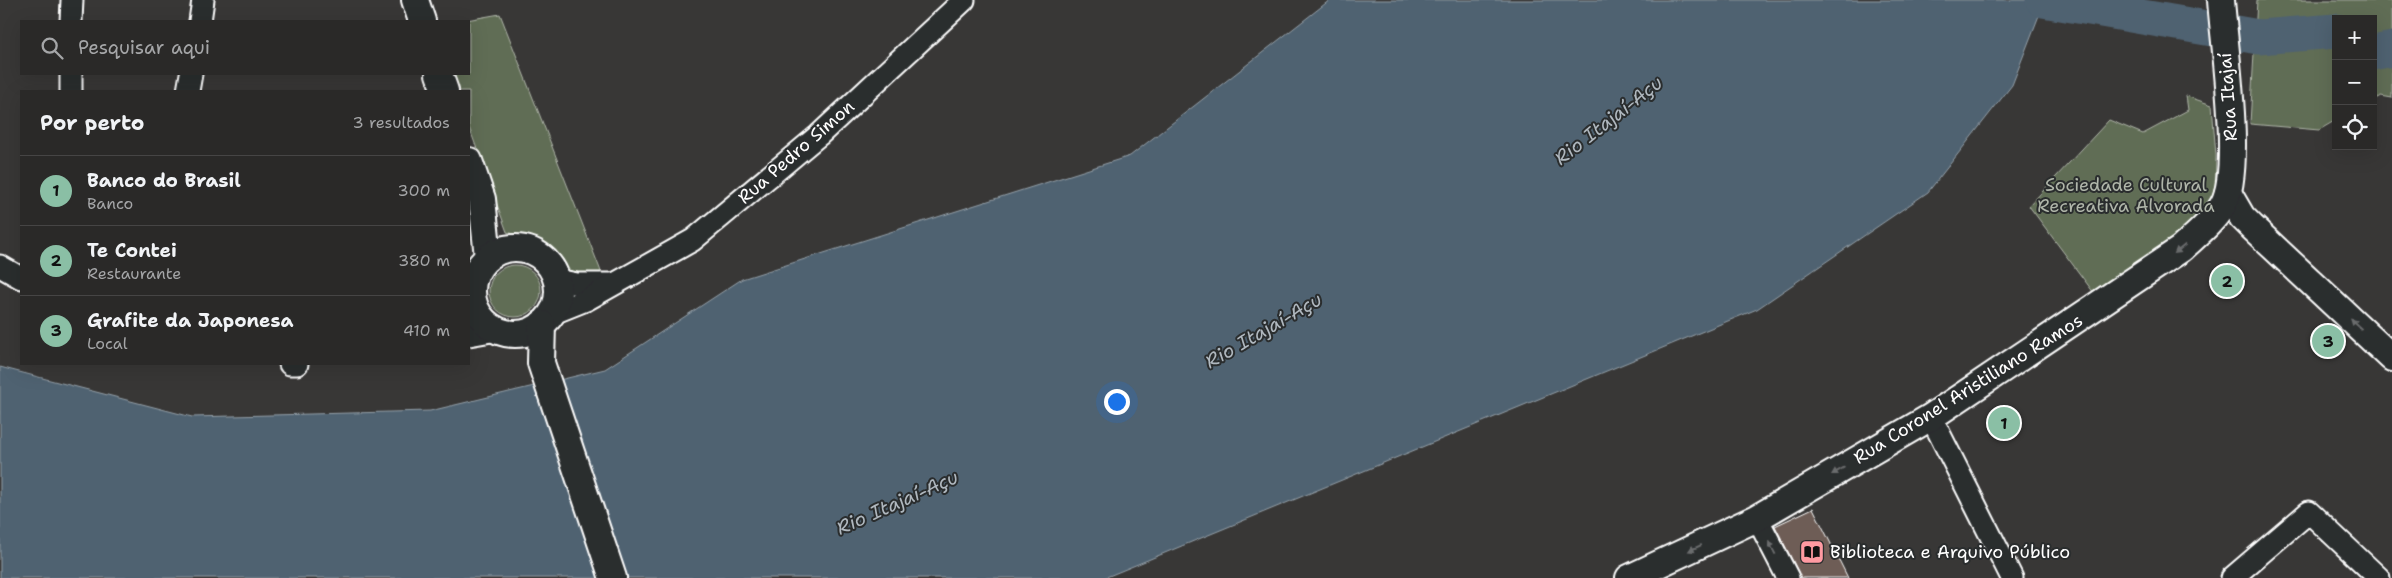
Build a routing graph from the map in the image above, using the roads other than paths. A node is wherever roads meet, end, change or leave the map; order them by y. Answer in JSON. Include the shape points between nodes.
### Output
{"nodes":[{"id":1,"x":72,"y":0,"type":"edge"},
{"id":2,"x":203,"y":0,"type":"edge"},
{"id":3,"x":415,"y":0,"type":"edge"},
{"id":4,"x":964,"y":0,"type":"edge"},
{"id":5,"x":2221,"y":0,"type":"edge"},
{"id":6,"x":72,"y":20,"type":"edge"},
{"id":7,"x":200,"y":20,"type":"edge"},
{"id":8,"x":422,"y":20,"type":"edge"},
{"id":9,"x":71,"y":75,"type":"edge"},
{"id":10,"x":190,"y":75,"type":"edge"},
{"id":11,"x":439,"y":75,"type":"edge"},
{"id":12,"x":71,"y":90,"type":"edge"},
{"id":13,"x":188,"y":90,"type":"edge"},
{"id":14,"x":445,"y":90,"type":"edge"},
{"id":15,"x":470,"y":164,"type":"edge"},
{"id":16,"x":2228,"y":193,"type":"junction"},
{"id":17,"x":482,"y":199,"type":"junction"},
{"id":18,"x":2216,"y":216,"type":"junction"},
{"id":19,"x":2252,"y":227,"type":"junction"},
{"id":20,"x":516,"y":248,"type":"junction"},
{"id":21,"x":488,"y":257,"type":"junction"},
{"id":22,"x":0,"y":266,"type":"edge"},
{"id":23,"x":20,"y":277,"type":"edge"},
{"id":24,"x":557,"y":280,"type":"junction"},
{"id":25,"x":612,"y":284,"type":"junction"},
{"id":26,"x":472,"y":312,"type":"edge"},
{"id":27,"x":547,"y":319,"type":"junction"},
{"id":28,"x":504,"y":332,"type":"junction"},
{"id":29,"x":470,"y":335,"type":"edge"},
{"id":30,"x":2392,"y":358,"type":"edge"},
{"id":31,"x":542,"y":367,"type":"junction"},
{"id":32,"x":1931,"y":417,"type":"junction"},
{"id":33,"x":1757,"y":518,"type":"junction"},
{"id":34,"x":613,"y":578,"type":"edge"},
{"id":35,"x":1629,"y":578,"type":"edge"},
{"id":36,"x":1788,"y":578,"type":"edge"},
{"id":37,"x":2012,"y":578,"type":"edge"},
{"id":38,"x":2232,"y":578,"type":"edge"},
{"id":39,"x":2379,"y":578,"type":"edge"}],
"edges":[{"from":1,"to":6,"type":"street"},
{"from":2,"to":7,"type":"street"},
{"from":3,"to":8,"type":"main road"},
{"from":4,"to":25,"type":"street","name":"Rua Pedro Simon","via":[[819,135],[693,240]]},
{"from":5,"to":16,"type":"main road","name":"Rua Itajaí","via":[[2232,149]]},
{"from":9,"to":12,"type":"street"},
{"from":10,"to":13,"type":"street"},
{"from":11,"to":14,"type":"main road"},
{"from":15,"to":17,"type":"main road"},
{"from":16,"to":18,"type":"main road","name":"Rua Coronel Aristiliano Ramos"},
{"from":16,"to":19,"type":"main road"},
{"from":17,"to":20,"type":"main road"},
{"from":17,"to":21,"type":"main road"},
{"from":18,"to":19,"type":"main road"},
{"from":18,"to":32,"type":"main road","name":"Rua Coronel Aristiliano Ramos","one_way":true,"via":[[2181,250]]},
{"from":30,"to":19,"type":"main road","one_way":true},
{"from":20,"to":21,"type":"main road","via":[[501,250]]},
{"from":20,"to":24,"type":"main road","via":[[542,258]]},
{"from":21,"to":26,"type":"main road","via":[[478,268],[473,281]]},
{"from":22,"to":23,"type":"street"},
{"from":24,"to":25,"type":"street","name":"Rua Pedro Simon"},
{"from":24,"to":27,"type":"main road","via":[[558,298]]},
{"from":25,"to":27,"type":"street","name":"Rua Pedro Simon"},
{"from":26,"to":28,"type":"main road"},
{"from":27,"to":28,"type":"main road","via":[[526,332]]},
{"from":27,"to":31,"type":"main road"},
{"from":28,"to":29,"type":"street"},
{"from":28,"to":31,"type":"main road"},
{"from":31,"to":34,"type":"main road"},
{"from":32,"to":33,"type":"main road","name":"Rua Coronel Aristiliano Ramos","one_way":true},
{"from":32,"to":37,"type":"street"},
{"from":33,"to":35,"type":"main road","name":"Rua Coronel Aristiliano Ramos","one_way":true},
{"from":36,"to":33,"type":"street","one_way":true},
{"from":38,"to":39,"type":"street","via":[[2309,512]]}]}
